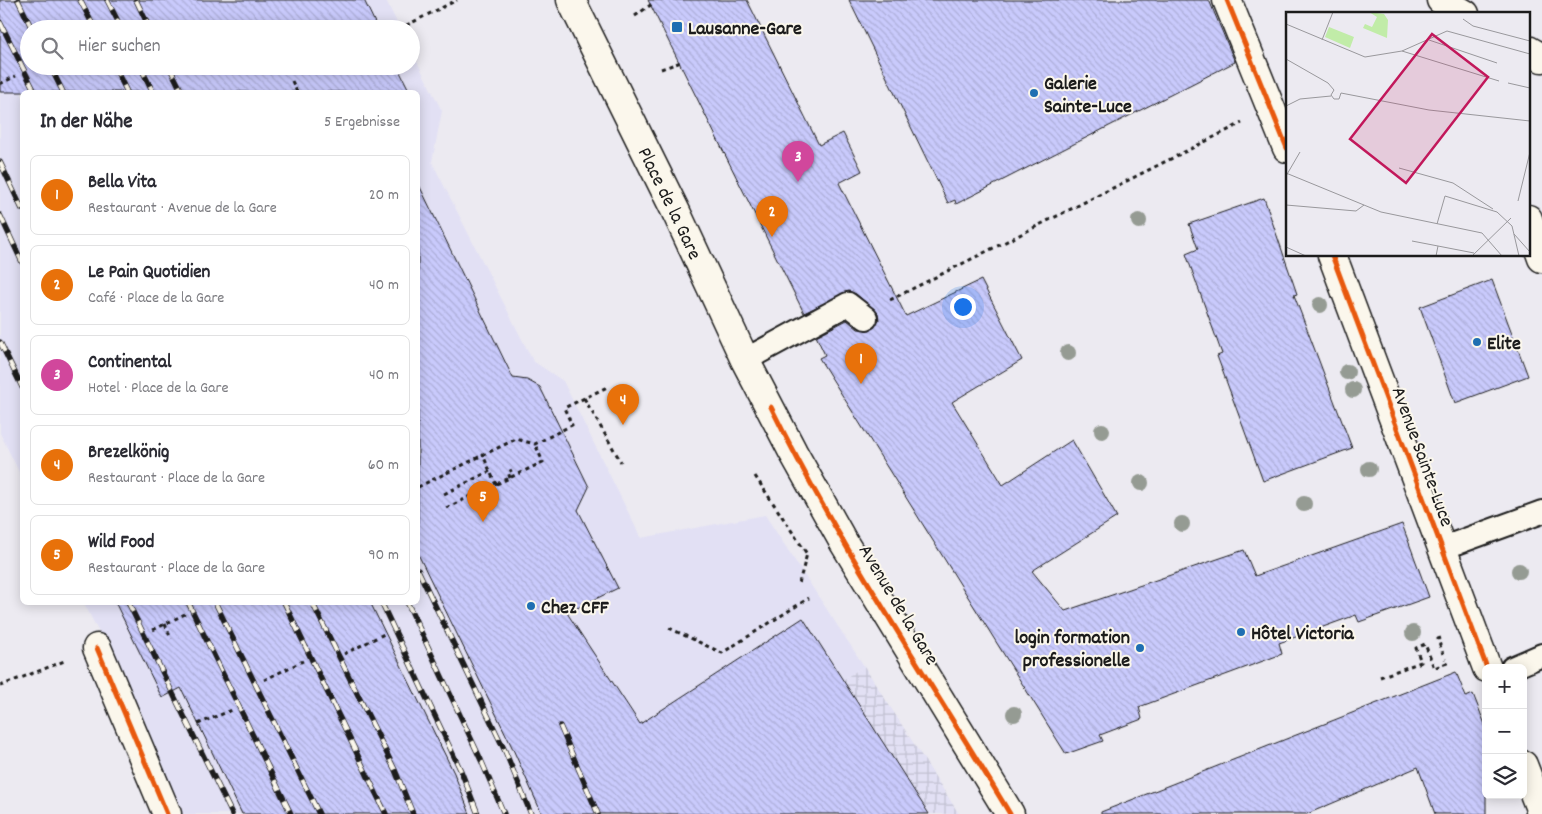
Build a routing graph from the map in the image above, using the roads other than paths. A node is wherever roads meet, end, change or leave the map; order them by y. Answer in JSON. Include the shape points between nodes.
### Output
{"nodes":[{"id":1,"x":571,"y":0,"type":"edge"},
{"id":2,"x":1227,"y":0,"type":"edge"},
{"id":3,"x":1530,"y":51,"type":"edge"},
{"id":4,"x":1542,"y":58,"type":"edge"},
{"id":5,"x":1286,"y":146,"type":"edge"},
{"id":6,"x":1530,"y":225,"type":"edge"},
{"id":7,"x":1332,"y":256,"type":"edge"},
{"id":8,"x":1542,"y":258,"type":"edge"},
{"id":9,"x":866,"y":318,"type":"dead end"},
{"id":10,"x":745,"y":360,"type":"junction"},
{"id":11,"x":771,"y":406,"type":"joint"},
{"id":12,"x":1542,"y":512,"type":"edge"},
{"id":13,"x":1442,"y":548,"type":"junction"},
{"id":14,"x":97,"y":648,"type":"road end"},
{"id":15,"x":1542,"y":655,"type":"edge"},
{"id":16,"x":1486,"y":664,"type":"edge"},
{"id":17,"x":1521,"y":664,"type":"edge"},
{"id":18,"x":1527,"y":775,"type":"edge"},
{"id":19,"x":167,"y":814,"type":"edge"},
{"id":20,"x":1010,"y":814,"type":"edge"},
{"id":21,"x":1542,"y":814,"type":"edge"}],
"edges":[{"from":1,"to":10,"type":"main road","name":"Place de la Gare","via":[[678,214]]},
{"from":2,"to":5,"type":"main road"},
{"from":3,"to":4,"type":"main road"},
{"from":6,"to":8,"type":"main road"},
{"from":7,"to":13,"type":"main road","name":"Avenue Sainte-Luce"},
{"from":9,"to":10,"type":"lane","via":[[848,304]]},
{"from":10,"to":11,"type":"main road","name":"Place de la Gare"},
{"from":11,"to":20,"type":"main road","name":"Avenue de la Gare","via":[[844,543]]},
{"from":12,"to":13,"type":"lane"},
{"from":13,"to":16,"type":"main road","name":"Avenue Sainte-Luce"},
{"from":14,"to":19,"type":"main road"},
{"from":15,"to":17,"type":"lane"},
{"from":18,"to":21,"type":"main road"}]}
